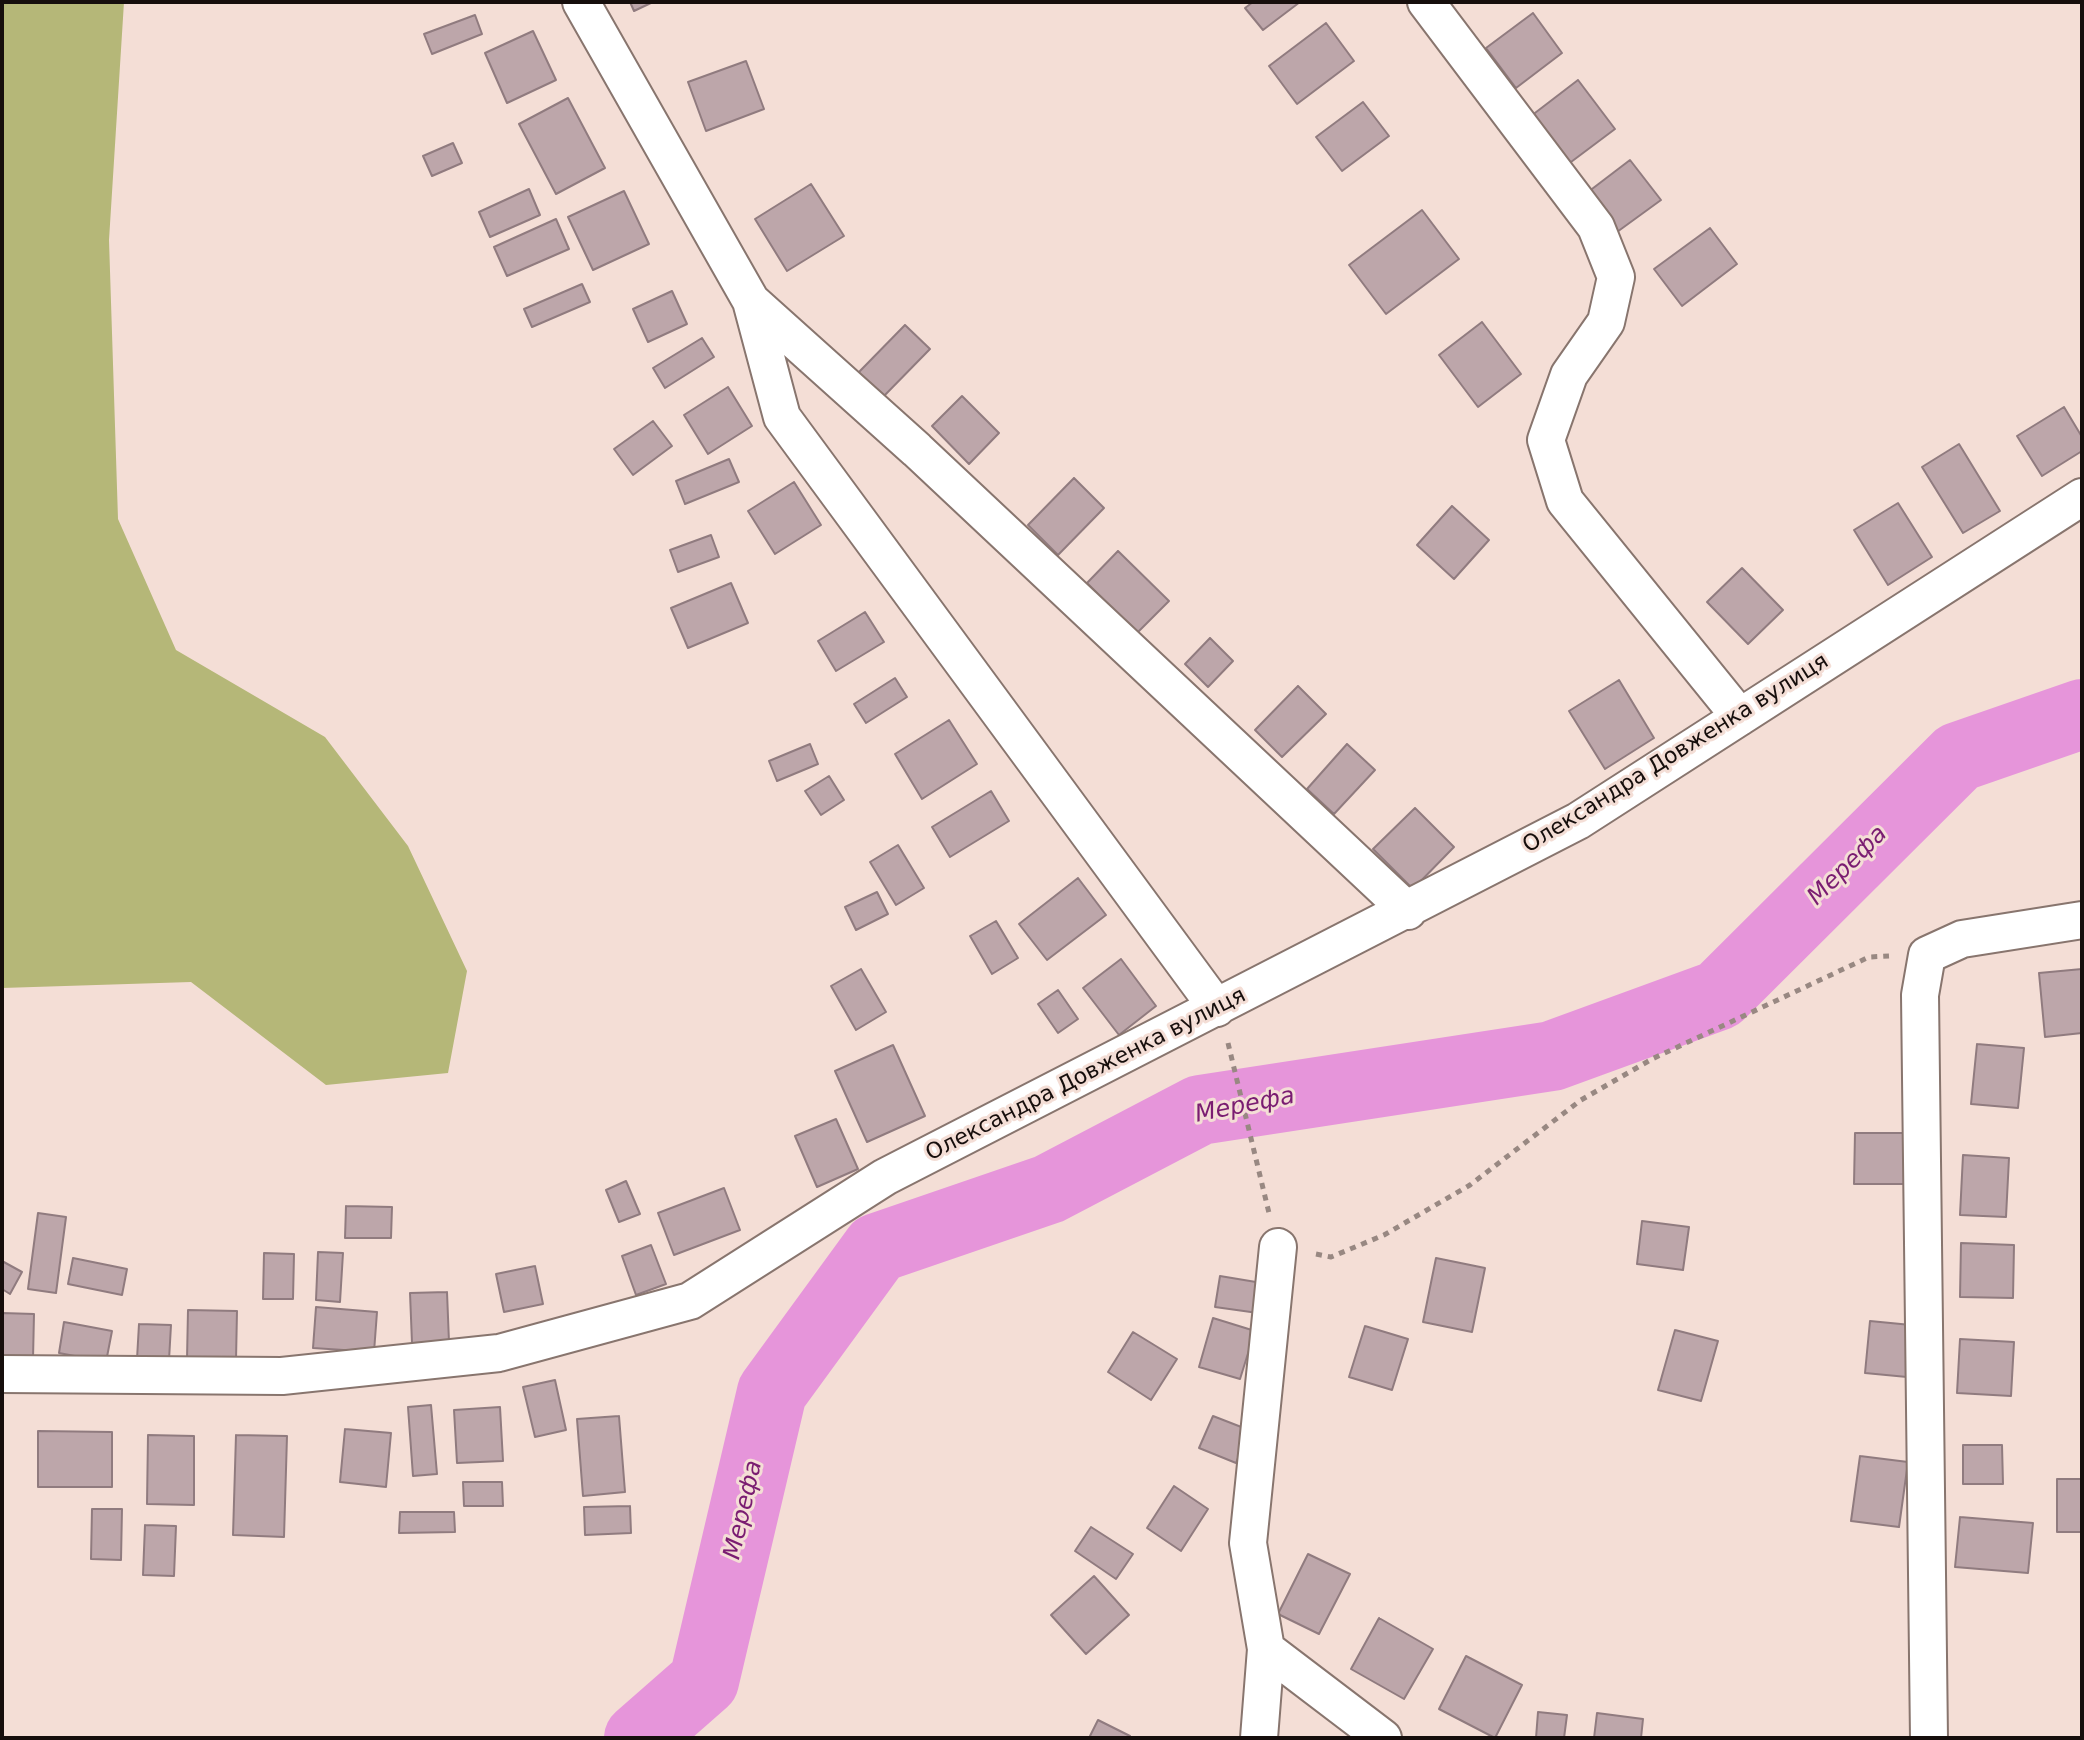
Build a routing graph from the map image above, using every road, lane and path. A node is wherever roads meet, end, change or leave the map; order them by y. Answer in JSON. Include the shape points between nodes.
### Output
{"nodes":[{"id":1,"x":581,"y":2,"type":"edge"},
{"id":2,"x":1426,"y":2,"type":"edge"},
{"id":3,"x":751,"y":301,"type":"junction"},
{"id":4,"x":2082,"y":497,"type":"edge"},
{"id":5,"x":1740,"y":717,"type":"junction"},
{"id":6,"x":1408,"y":911,"type":"junction"},
{"id":7,"x":2082,"y":920,"type":"edge"},
{"id":8,"x":1927,"y":955,"type":"junction"},
{"id":9,"x":1217,"y":1008,"type":"junction"},
{"id":10,"x":1231,"y":1050,"type":"dead end"},
{"id":11,"x":1264,"y":1195,"type":"dead end"},
{"id":12,"x":1278,"y":1247,"type":"joint"},
{"id":13,"x":2,"y":1374,"type":"edge"},
{"id":14,"x":1266,"y":1649,"type":"junction"},
{"id":15,"x":1259,"y":1738,"type":"edge"},
{"id":16,"x":1383,"y":1738,"type":"edge"},
{"id":17,"x":1929,"y":1738,"type":"edge"}],
"edges":[{"from":1,"to":3,"type":"street"},
{"from":2,"to":5,"type":"street","via":[[1596,227],[1616,277],[1606,322],[1569,375],[1546,440],[1565,501]]},
{"from":3,"to":6,"type":"street"},
{"from":3,"to":9,"type":"street","via":[[782,417]]},
{"from":4,"to":5,"type":"street","name":"Олександра Довженка вулиця"},
{"from":5,"to":6,"type":"street","name":"Олександра Довженка вулиця","via":[[1578,821]]},
{"from":6,"to":9,"type":"street","name":"Олександра Довженка вулиця"},
{"from":7,"to":8,"type":"street","via":[[1962,939]]},
{"from":8,"to":12,"type":"path","via":[[1869,957],[1652,1059],[1581,1100],[1470,1185],[1384,1235],[1331,1257]]},
{"from":8,"to":17,"type":"street","via":[[1920,995]]},
{"from":9,"to":13,"type":"street","name":"Олександра Довженка вулиця","via":[[885,1177],[690,1301],[499,1353],[282,1376]]},
{"from":10,"to":11,"type":"path"},
{"from":12,"to":14,"type":"street","via":[[1248,1543]]},
{"from":14,"to":15,"type":"street"},
{"from":14,"to":16,"type":"street"}]}
